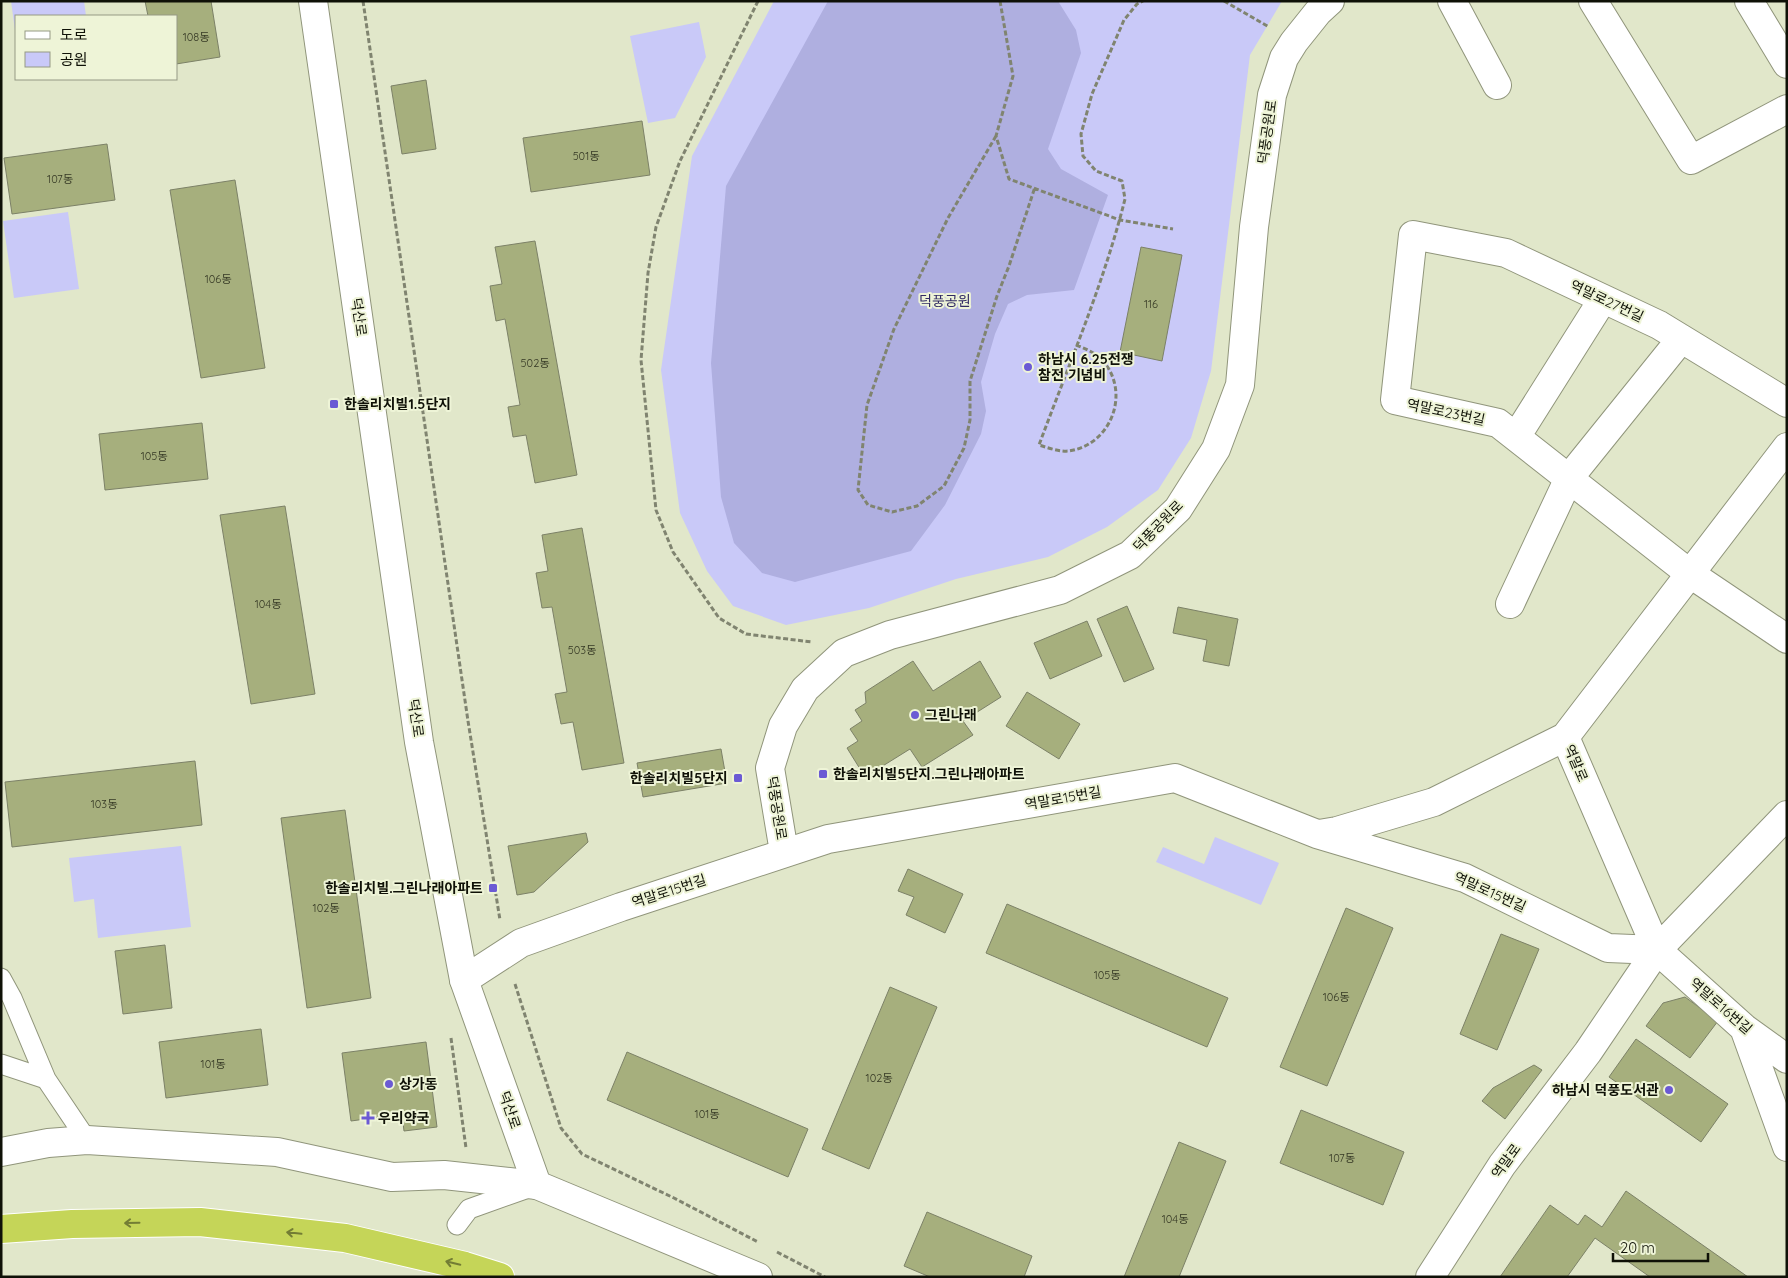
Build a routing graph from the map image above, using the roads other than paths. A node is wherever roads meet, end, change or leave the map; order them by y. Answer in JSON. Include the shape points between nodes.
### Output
{"nodes":[{"id":1,"x":313,"y":1,"type":"edge"},
{"id":2,"x":1330,"y":1,"type":"edge"},
{"id":3,"x":1452,"y":1,"type":"edge"},
{"id":4,"x":1592,"y":1,"type":"edge"},
{"id":5,"x":1749,"y":1,"type":"edge"},
{"id":6,"x":1787,"y":64,"type":"edge"},
{"id":7,"x":1497,"y":85,"type":"dead end"},
{"id":8,"x":1787,"y":108,"type":"edge"},
{"id":9,"x":1603,"y":299,"type":"junction"},
{"id":10,"x":1681,"y":338,"type":"junction"},
{"id":11,"x":1394,"y":400,"type":"joint"},
{"id":12,"x":1787,"y":403,"type":"edge"},
{"id":13,"x":1516,"y":437,"type":"junction"},
{"id":14,"x":1787,"y":447,"type":"edge"},
{"id":15,"x":1569,"y":478,"type":"junction"},
{"id":16,"x":1689,"y":573,"type":"junction"},
{"id":17,"x":1510,"y":604,"type":"dead end"},
{"id":18,"x":1787,"y":639,"type":"edge"},
{"id":19,"x":1565,"y":737,"type":"junction"},
{"id":20,"x":1787,"y":815,"type":"edge"},
{"id":21,"x":1317,"y":834,"type":"junction"},
{"id":22,"x":784,"y":852,"type":"junction"},
{"id":23,"x":1657,"y":950,"type":"junction"},
{"id":24,"x":464,"y":980,"type":"junction"},
{"id":25,"x":4,"y":986,"type":"edge"},
{"id":26,"x":1744,"y":1028,"type":"junction"},
{"id":27,"x":1787,"y":1059,"type":"edge"},
{"id":28,"x":1,"y":1064,"type":"edge"},
{"id":29,"x":46,"y":1079,"type":"junction"},
{"id":30,"x":87,"y":1140,"type":"junction"},
{"id":31,"x":1787,"y":1147,"type":"edge"},
{"id":32,"x":1,"y":1152,"type":"edge"},
{"id":33,"x":537,"y":1185,"type":"junction"},
{"id":34,"x":457,"y":1225,"type":"dead end"},
{"id":35,"x":1,"y":1229,"type":"edge"},
{"id":36,"x":500,"y":1277,"type":"edge"},
{"id":37,"x":758,"y":1277,"type":"edge"},
{"id":38,"x":1430,"y":1277,"type":"edge"}],
"edges":[{"from":1,"to":24,"type":"street","name":"덕산로","via":[[419,742]]},
{"from":2,"to":22,"type":"street","name":"덕풍공원로","via":[[1284,58],[1272,95],[1254,227],[1240,386],[1216,450],[1178,510],[1130,555],[1060,590],[890,635],[844,653],[805,689],[783,726],[770,768]]},
{"from":3,"to":7,"type":"street"},
{"from":4,"to":8,"type":"street","via":[[1690,160]]},
{"from":5,"to":6,"type":"street"},
{"from":9,"to":10,"type":"street","name":"역말로27번길"},
{"from":9,"to":11,"type":"street","name":"역말로27번길","via":[[1506,254],[1413,235]]},
{"from":9,"to":13,"type":"street"},
{"from":10,"to":12,"type":"street","name":"역말로27번길"},
{"from":10,"to":15,"type":"street"},
{"from":11,"to":13,"type":"street","name":"역말로23번길","via":[[1498,423]]},
{"from":13,"to":15,"type":"street","name":"역말로23번길"},
{"from":14,"to":16,"type":"street"},
{"from":15,"to":16,"type":"street","name":"역말로23번길"},
{"from":15,"to":17,"type":"street"},
{"from":16,"to":18,"type":"street","name":"역말로23번길"},
{"from":16,"to":19,"type":"street","name":"역말로"},
{"from":19,"to":21,"type":"street","via":[[1434,802]]},
{"from":19,"to":23,"type":"street","name":"역말로"},
{"from":20,"to":23,"type":"street","name":"역말로"},
{"from":21,"to":22,"type":"street","name":"역말로15번길","via":[[1175,778],[828,839]]},
{"from":21,"to":23,"type":"street","name":"역말로15번길","via":[[1465,878],[1608,948]]},
{"from":22,"to":24,"type":"street","name":"역말로15번길","via":[[522,943]]},
{"from":23,"to":26,"type":"street","name":"역말로16번길"},
{"from":23,"to":38,"type":"street","name":"역말로","via":[[1588,1052],[1502,1165]]},
{"from":24,"to":33,"type":"street","name":"덕산로"},
{"from":25,"to":29,"type":"lane"},
{"from":26,"to":27,"type":"street","name":"역말로16번길"},
{"from":26,"to":31,"type":"street"},
{"from":28,"to":29,"type":"lane"},
{"from":29,"to":30,"type":"lane"},
{"from":30,"to":32,"type":"street"},
{"from":30,"to":33,"type":"street","via":[[277,1152],[392,1177],[444,1175]]},
{"from":33,"to":34,"type":"lane","via":[[469,1209]]},
{"from":33,"to":37,"type":"street"},
{"from":36,"to":35,"type":"highway","one_way":true,"via":[[345,1238],[200,1222],[72,1224]]}]}
